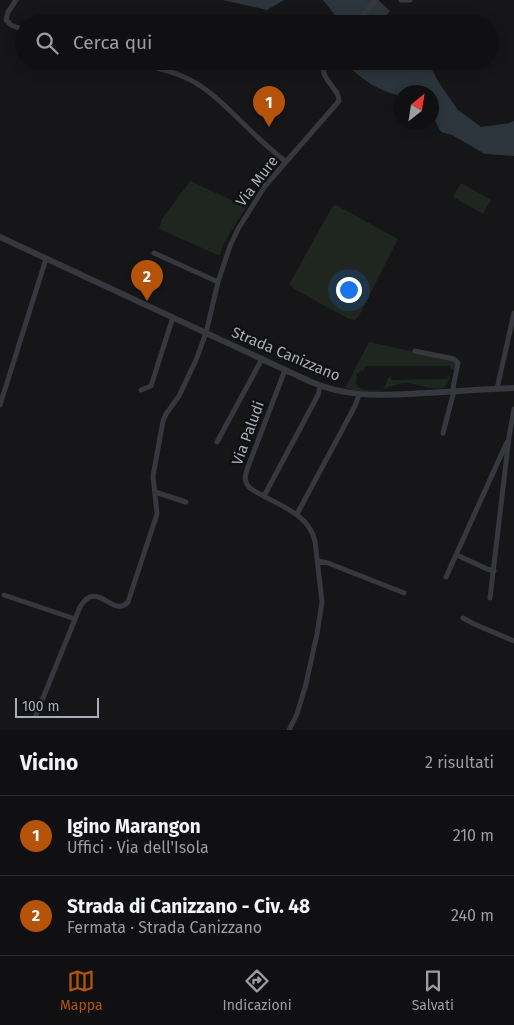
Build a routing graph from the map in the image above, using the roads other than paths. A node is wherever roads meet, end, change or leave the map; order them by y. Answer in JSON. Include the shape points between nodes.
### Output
{"nodes":[{"id":1,"x":16,"y":0,"type":"edge"},
{"id":2,"x":376,"y":0,"type":"edge"},
{"id":3,"x":401,"y":0,"type":"edge"},
{"id":4,"x":410,"y":0,"type":"edge"},
{"id":5,"x":364,"y":15,"type":"edge"},
{"id":6,"x":15,"y":27,"type":"edge"},
{"id":7,"x":167,"y":70,"type":"edge"},
{"id":8,"x":323,"y":70,"type":"edge"},
{"id":9,"x":286,"y":162,"type":"junction"},
{"id":10,"x":0,"y":237,"type":"edge"},
{"id":11,"x":154,"y":252,"type":"dead end"},
{"id":12,"x":46,"y":259,"type":"junction"},
{"id":13,"x":218,"y":282,"type":"junction"},
{"id":14,"x":514,"y":313,"type":"edge"},
{"id":15,"x":173,"y":317,"type":"junction"},
{"id":16,"x":206,"y":333,"type":"junction"},
{"id":17,"x":415,"y":351,"type":"dead end"},
{"id":18,"x":262,"y":359,"type":"junction"},
{"id":19,"x":285,"y":370,"type":"junction"},
{"id":20,"x":320,"y":386,"type":"junction"},
{"id":21,"x":514,"y":388,"type":"edge"},
{"id":22,"x":497,"y":389,"type":"junction"},
{"id":23,"x":141,"y":390,"type":"dead end"},
{"id":24,"x":454,"y":391,"type":"junction"},
{"id":25,"x":359,"y":395,"type":"junction"},
{"id":26,"x":0,"y":405,"type":"edge"},
{"id":27,"x":514,"y":409,"type":"edge"},
{"id":28,"x":443,"y":433,"type":"dead end"},
{"id":29,"x":509,"y":437,"type":"junction"},
{"id":30,"x":217,"y":442,"type":"dead end"},
{"id":31,"x":155,"y":492,"type":"junction"},
{"id":32,"x":264,"y":496,"type":"junction"},
{"id":33,"x":186,"y":502,"type":"dead end"},
{"id":34,"x":296,"y":514,"type":"junction"},
{"id":35,"x":457,"y":554,"type":"junction"},
{"id":36,"x":318,"y":561,"type":"junction"},
{"id":37,"x":494,"y":571,"type":"junction"},
{"id":38,"x":446,"y":577,"type":"dead end"},
{"id":39,"x":404,"y":593,"type":"dead end"},
{"id":40,"x":4,"y":595,"type":"dead end"},
{"id":41,"x":490,"y":598,"type":"dead end"},
{"id":42,"x":463,"y":618,"type":"dead end"},
{"id":43,"x":75,"y":620,"type":"junction"},
{"id":44,"x":514,"y":641,"type":"edge"},
{"id":45,"x":36,"y":715,"type":"dead end"},
{"id":46,"x":289,"y":730,"type":"edge"}],
"edges":[{"from":1,"to":6,"type":"street","via":[[6,20]]},
{"from":2,"to":5,"type":"street"},
{"from":3,"to":4,"type":"street"},
{"from":7,"to":9,"type":"street","via":[[184,76],[210,93]]},
{"from":8,"to":9,"type":"street","name":"Via Mure","via":[[339,101]]},
{"from":9,"to":13,"type":"street","name":"Via Mure","via":[[265,186],[244,220],[230,246]]},
{"from":10,"to":12,"type":"street","name":"Strada Canizzano"},
{"from":11,"to":13,"type":"street"},
{"from":12,"to":15,"type":"street","name":"Strada Canizzano"},
{"from":12,"to":26,"type":"street"},
{"from":13,"to":16,"type":"street","name":"Via Mure"},
{"from":14,"to":22,"type":"street"},
{"from":15,"to":16,"type":"street","name":"Strada Canizzano"},
{"from":15,"to":23,"type":"street","via":[[150,386]]},
{"from":16,"to":18,"type":"street","name":"Strada Canizzano"},
{"from":16,"to":31,"type":"street","name":"Via Mure","via":[[179,396],[163,421],[154,476]]},
{"from":17,"to":24,"type":"street","via":[[458,361]]},
{"from":18,"to":19,"type":"street","name":"Strada Canizzano"},
{"from":18,"to":30,"type":"street"},
{"from":19,"to":20,"type":"street","name":"Strada Canizzano"},
{"from":19,"to":32,"type":"street","name":"Via Paludi","via":[[245,476],[247,485]]},
{"from":20,"to":25,"type":"street","name":"Strada Canizzano"},
{"from":20,"to":32,"type":"street"},
{"from":21,"to":22,"type":"street","name":"Strada Canizzano"},
{"from":22,"to":24,"type":"street","name":"Strada Canizzano"},
{"from":24,"to":25,"type":"street","name":"Strada Canizzano"},
{"from":24,"to":28,"type":"street"},
{"from":25,"to":34,"type":"street"},
{"from":27,"to":29,"type":"street"},
{"from":29,"to":35,"type":"street"},
{"from":29,"to":37,"type":"street"},
{"from":31,"to":33,"type":"street"},
{"from":31,"to":43,"type":"street","name":"Via Mure","via":[[156,518],[128,602],[118,606],[90,596]]},
{"from":32,"to":34,"type":"street","name":"Via Paludi"},
{"from":34,"to":36,"type":"street","name":"Via Paludi","via":[[312,532]]},
{"from":35,"to":37,"type":"street"},
{"from":35,"to":38,"type":"street"},
{"from":36,"to":39,"type":"street"},
{"from":36,"to":46,"type":"street","name":"Via Paludi","via":[[322,602],[317,634],[306,684]]},
{"from":37,"to":41,"type":"street"},
{"from":40,"to":43,"type":"street"},
{"from":42,"to":44,"type":"street"},
{"from":43,"to":45,"type":"street"}]}
